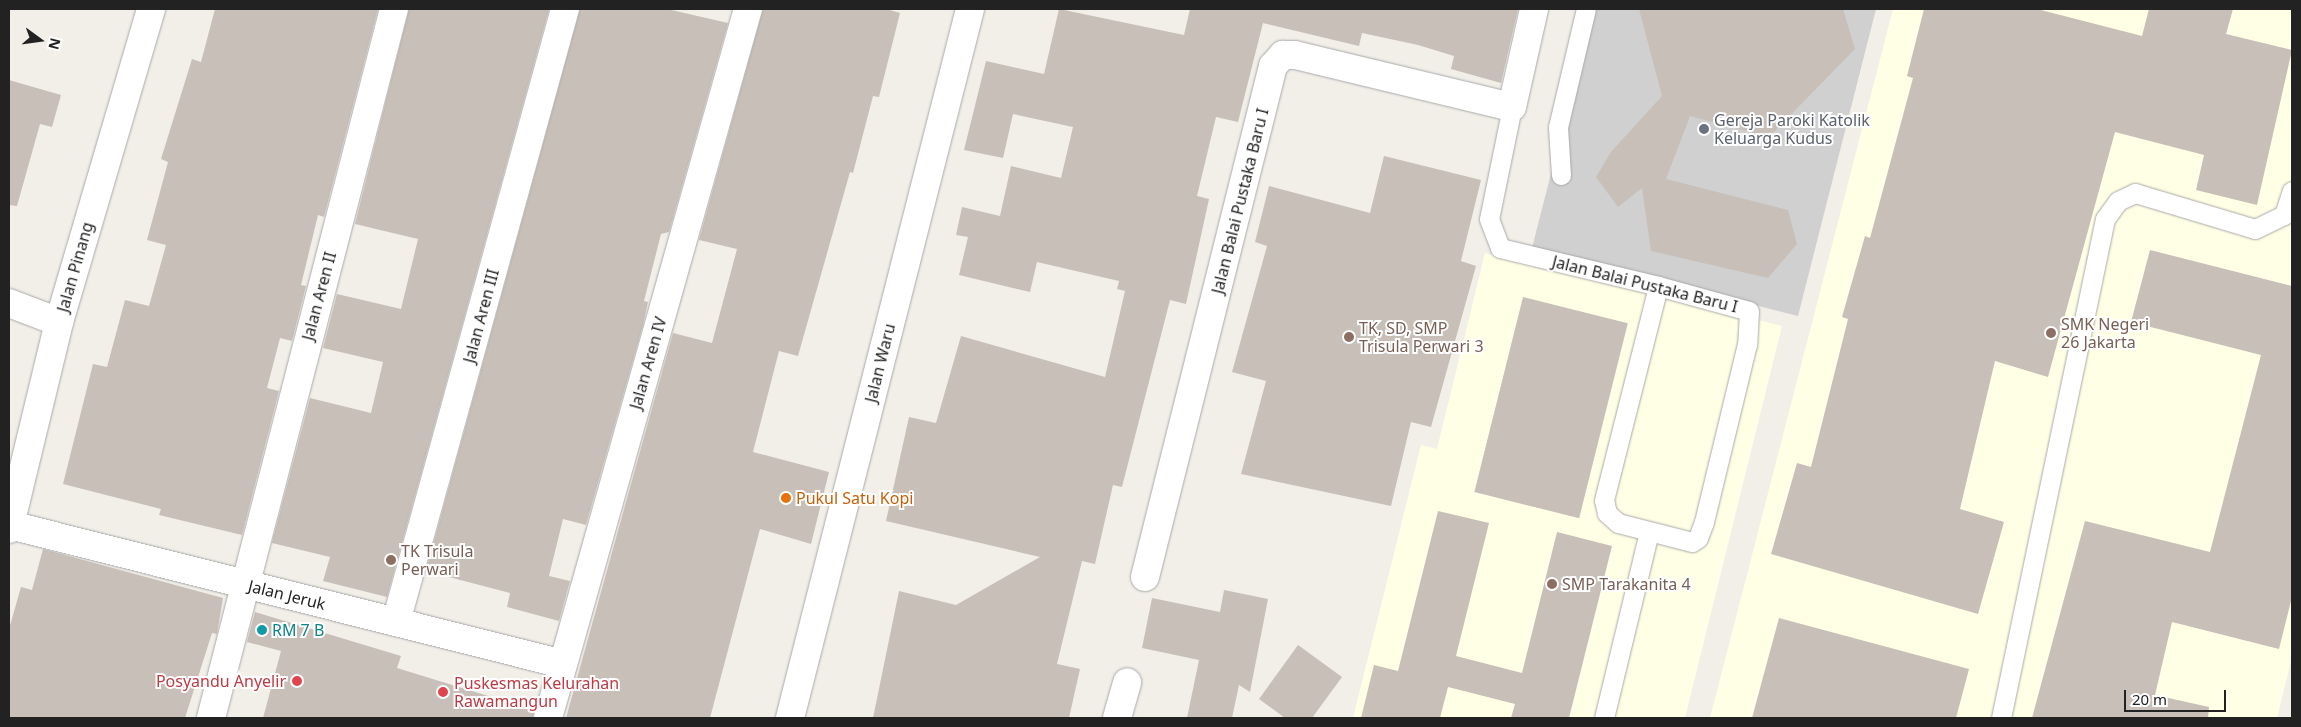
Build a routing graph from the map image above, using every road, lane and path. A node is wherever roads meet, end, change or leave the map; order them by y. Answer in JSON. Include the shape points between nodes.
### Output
{"nodes":[{"id":1,"x":151,"y":9,"type":"edge"},
{"id":2,"x":394,"y":9,"type":"edge"},
{"id":3,"x":565,"y":9,"type":"edge"},
{"id":4,"x":748,"y":9,"type":"edge"},
{"id":5,"x":970,"y":9,"type":"edge"},
{"id":6,"x":1534,"y":9,"type":"edge"},
{"id":7,"x":1586,"y":9,"type":"edge"},
{"id":8,"x":1512,"y":107,"type":"junction"},
{"id":9,"x":1562,"y":175,"type":"dead end"},
{"id":10,"x":2292,"y":191,"type":"edge"},
{"id":11,"x":1658,"y":286,"type":"junction"},
{"id":12,"x":9,"y":303,"type":"edge"},
{"id":13,"x":59,"y":322,"type":"junction"},
{"id":14,"x":9,"y":527,"type":"edge"},
{"id":15,"x":1649,"y":532,"type":"junction"},
{"id":16,"x":1146,"y":577,"type":"dead end"},
{"id":17,"x":244,"y":584,"type":"junction"},
{"id":18,"x":396,"y":622,"type":"junction"},
{"id":19,"x":563,"y":664,"type":"junction"},
{"id":20,"x":1126,"y":682,"type":"dead end"},
{"id":21,"x":211,"y":718,"type":"edge"},
{"id":22,"x":548,"y":718,"type":"edge"},
{"id":23,"x":790,"y":718,"type":"edge"},
{"id":24,"x":1117,"y":718,"type":"edge"},
{"id":25,"x":1604,"y":718,"type":"edge"},
{"id":26,"x":2001,"y":718,"type":"edge"}],
"edges":[{"from":1,"to":13,"type":"street","name":"Jalan Pinang"},
{"from":2,"to":17,"type":"street","name":"Jalan Aren II"},
{"from":3,"to":18,"type":"street","name":"Jalan Aren III"},
{"from":4,"to":19,"type":"street","name":"Jalan Aren IV"},
{"from":5,"to":23,"type":"street","name":"Jalan Waru"},
{"from":6,"to":8,"type":"street","name":"Jalan Balai Pustaka Baru I"},
{"from":7,"to":9,"type":"lane","via":[[1558,127]]},
{"from":8,"to":11,"type":"lane","name":"Jalan Balai Pustaka Baru I","via":[[1489,219],[1500,248]]},
{"from":8,"to":16,"type":"street","name":"Jalan Balai Pustaka Baru I","via":[[1294,55],[1283,55],[1274,66]]},
{"from":10,"to":26,"type":"lane","via":[[2284,215],[2255,229],[2135,194],[2118,201],[2105,219]]},
{"from":11,"to":15,"type":"lane","via":[[1604,500],[1607,513],[1618,523]]},
{"from":11,"to":15,"type":"lane","name":"Jalan Balai Pustaka Baru I","via":[[1746,309],[1751,316],[1698,538],[1685,542]]},
{"from":12,"to":13,"type":"street"},
{"from":13,"to":14,"type":"street","name":"Jalan Pinang"},
{"from":14,"to":17,"type":"street","name":"Jalan Jeruk"},
{"from":15,"to":25,"type":"lane"},
{"from":17,"to":18,"type":"street","name":"Jalan Jeruk"},
{"from":17,"to":21,"type":"street","name":"Jalan Aren II"},
{"from":18,"to":19,"type":"street","name":"Jalan Jeruk"},
{"from":19,"to":22,"type":"street","name":"Jalan Aren IV"},
{"from":20,"to":24,"type":"street"}]}
